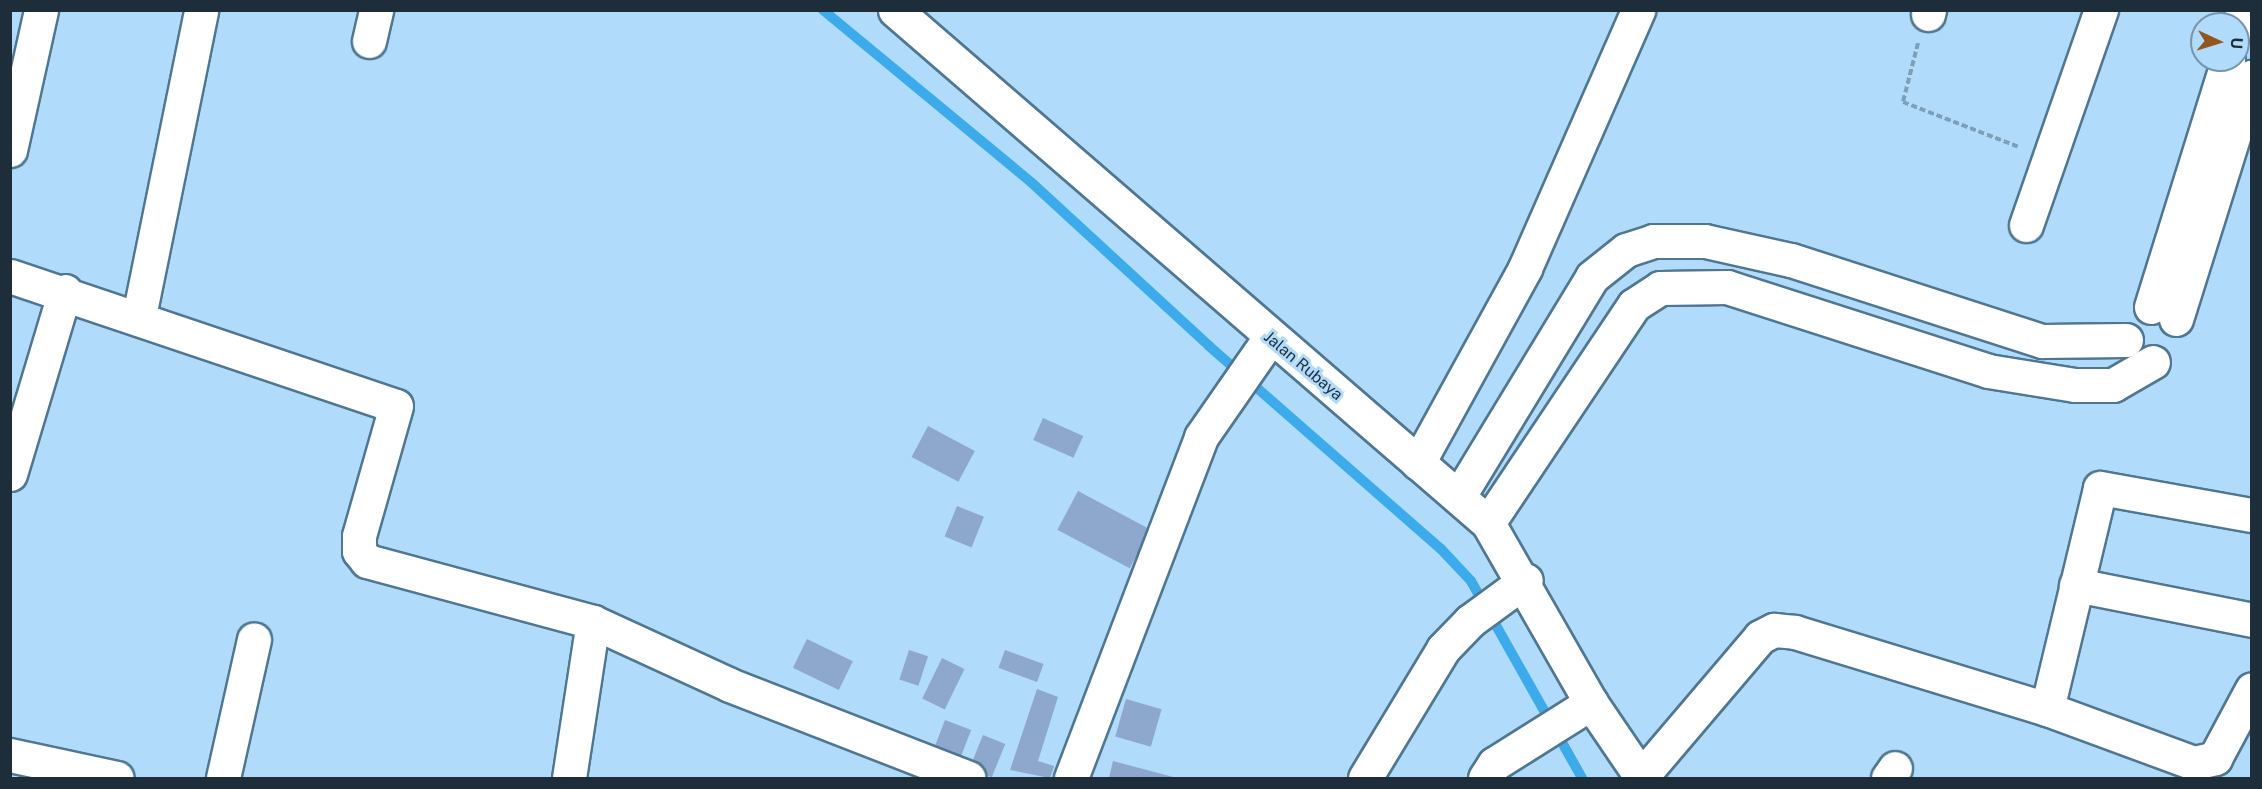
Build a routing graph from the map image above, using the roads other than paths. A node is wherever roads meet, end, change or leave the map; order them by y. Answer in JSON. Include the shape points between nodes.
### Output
{"nodes":[{"id":1,"x":40,"y":10,"type":"edge"},
{"id":2,"x":201,"y":10,"type":"edge"},
{"id":3,"x":894,"y":10,"type":"edge"},
{"id":4,"x":1638,"y":10,"type":"edge"},
{"id":5,"x":2101,"y":10,"type":"edge"},
{"id":6,"x":2225,"y":72,"type":"edge"},
{"id":7,"x":2252,"y":77,"type":"edge"},
{"id":8,"x":10,"y":150,"type":"edge"},
{"id":9,"x":2026,"y":225,"type":"dead end"},
{"id":10,"x":1711,"y":242,"type":"junction"},
{"id":11,"x":10,"y":276,"type":"edge"},
{"id":12,"x":1707,"y":284,"type":"junction"},
{"id":13,"x":65,"y":291,"type":"junction"},
{"id":14,"x":2163,"y":313,"type":"junction"},
{"id":15,"x":139,"y":316,"type":"junction"},
{"id":16,"x":2126,"y":340,"type":"junction"},
{"id":17,"x":1263,"y":347,"type":"junction"},
{"id":18,"x":2153,"y":362,"type":"junction"},
{"id":19,"x":1418,"y":463,"type":"junction"},
{"id":20,"x":10,"y":474,"type":"edge"},
{"id":21,"x":1459,"y":496,"type":"junction"},
{"id":22,"x":2252,"y":515,"type":"edge"},
{"id":23,"x":1488,"y":523,"type":"junction"},
{"id":24,"x":2076,"y":585,"type":"junction"},
{"id":25,"x":1518,"y":588,"type":"junction"},
{"id":26,"x":2252,"y":620,"type":"edge"},
{"id":27,"x":593,"y":622,"type":"junction"},
{"id":28,"x":254,"y":639,"type":"dead end"},
{"id":29,"x":2252,"y":689,"type":"edge"},
{"id":30,"x":1579,"y":709,"type":"junction"},
{"id":31,"x":2047,"y":709,"type":"junction"},
{"id":32,"x":10,"y":755,"type":"edge"},
{"id":33,"x":117,"y":778,"type":"edge"},
{"id":34,"x":223,"y":778,"type":"edge"},
{"id":35,"x":569,"y":778,"type":"edge"},
{"id":36,"x":969,"y":778,"type":"edge"},
{"id":37,"x":1071,"y":778,"type":"edge"},
{"id":38,"x":1365,"y":778,"type":"edge"},
{"id":39,"x":1485,"y":778,"type":"edge"},
{"id":40,"x":1642,"y":778,"type":"edge"}],
"edges":[{"from":1,"to":8,"type":"street"},
{"from":2,"to":15,"type":"street"},
{"from":3,"to":17,"type":"street","name":"Jalan Rubaya","via":[[1168,244]]},
{"from":4,"to":19,"type":"street","via":[[1525,268]]},
{"from":5,"to":9,"type":"street"},
{"from":6,"to":14,"type":"street"},
{"from":7,"to":14,"type":"street"},
{"from":10,"to":12,"type":"street"},
{"from":10,"to":16,"type":"street","via":[[1791,260],[2042,341]]},
{"from":10,"to":21,"type":"street","via":[[1653,241],[1626,250],[1592,277]]},
{"from":11,"to":13,"type":"street"},
{"from":12,"to":18,"type":"street","via":[[1768,297],[1988,371],[2100,386],[2130,379]]},
{"from":12,"to":23,"type":"street","via":[[1660,288],[1634,305]]},
{"from":13,"to":15,"type":"street"},
{"from":13,"to":20,"type":"street"},
{"from":14,"to":16,"type":"street","via":[[2130,319]]},
{"from":14,"to":18,"type":"street","via":[[2181,333],[2177,348]]},
{"from":15,"to":27,"type":"street","via":[[396,406],[358,536],[358,552],[367,561]]},
{"from":16,"to":18,"type":"street","via":[[2131,351]]},
{"from":17,"to":19,"type":"street","name":"Jalan Rubaya"},
{"from":17,"to":37,"type":"street","via":[[1201,437]]},
{"from":19,"to":21,"type":"street","name":"Jalan Rubaya"},
{"from":21,"to":23,"type":"street","name":"Jalan Rubaya"},
{"from":22,"to":24,"type":"street","via":[[2100,488]]},
{"from":23,"to":25,"type":"street","name":"Jalan Rubaya"},
{"from":24,"to":26,"type":"street"},
{"from":24,"to":31,"type":"street"},
{"from":25,"to":30,"type":"street","name":"Jalan Rubaya"},
{"from":25,"to":38,"type":"street","via":[[1470,621],[1443,648]]},
{"from":27,"to":35,"type":"street"},
{"from":27,"to":36,"type":"street","via":[[730,685]]},
{"from":28,"to":34,"type":"street"},
{"from":29,"to":31,"type":"street","via":[[2215,758],[2206,764]]},
{"from":30,"to":39,"type":"street","via":[[1494,764]]},
{"from":30,"to":40,"type":"street","name":"Jalan Rubaya"},
{"from":31,"to":40,"type":"street","via":[[1795,632],[1774,630],[1760,637]]},
{"from":32,"to":33,"type":"street"}]}
